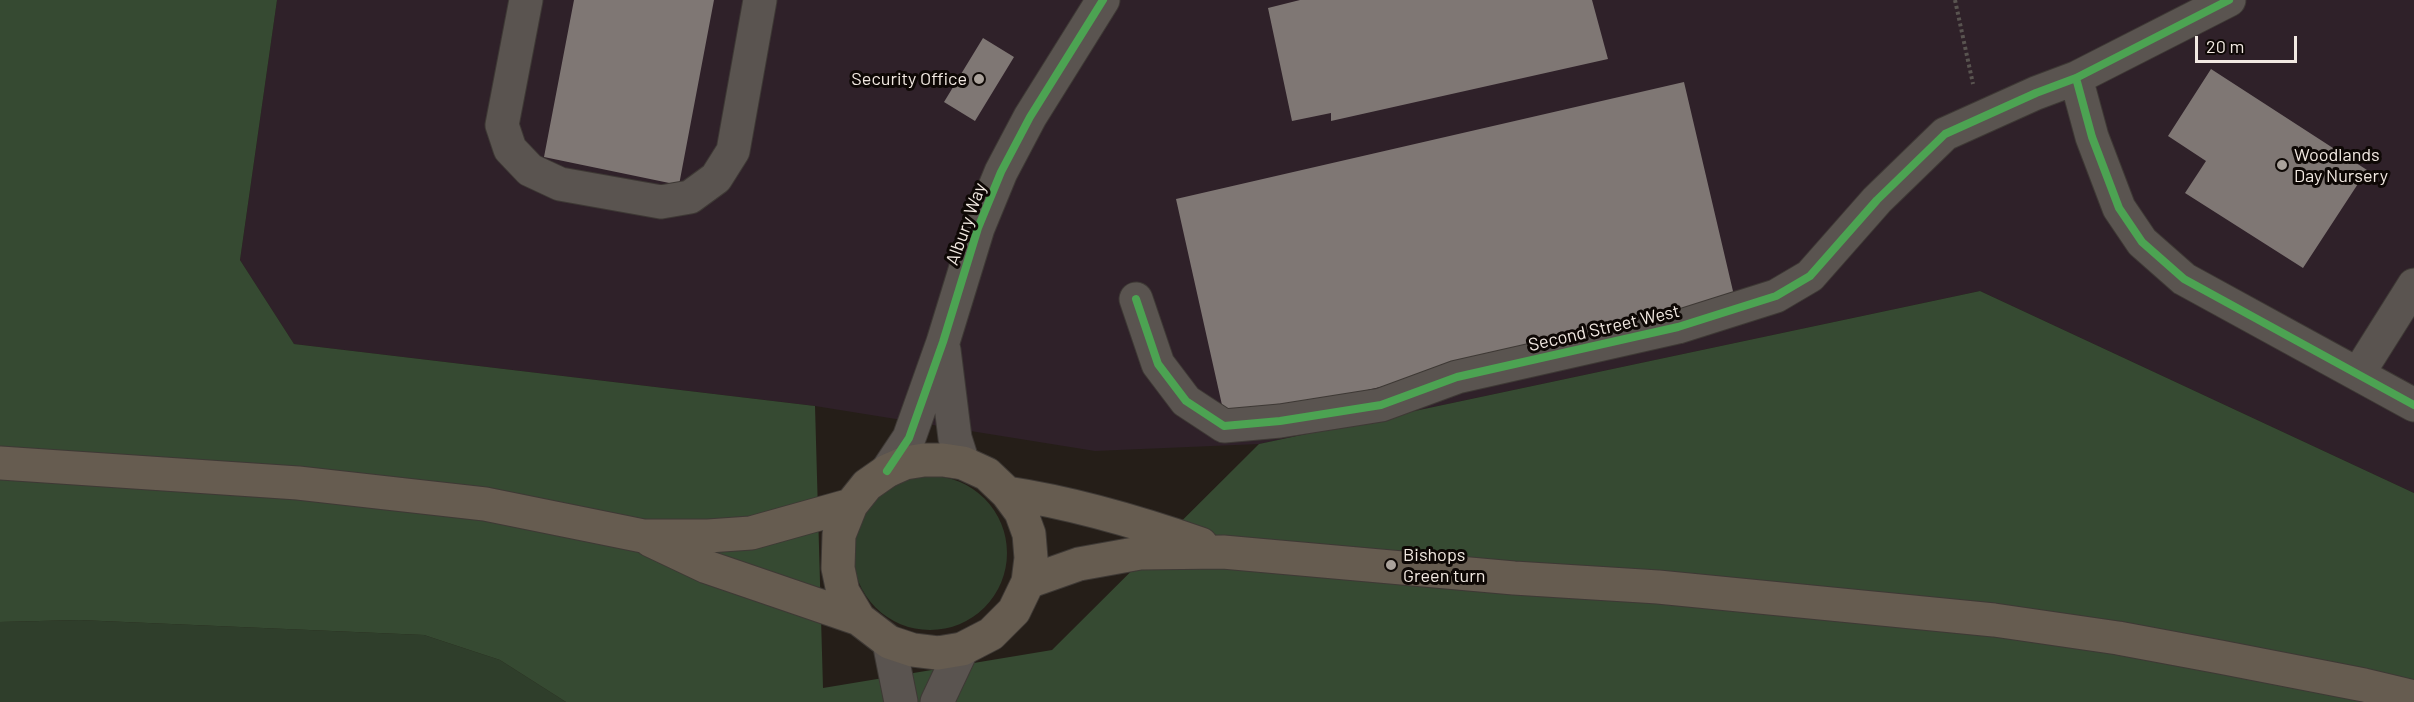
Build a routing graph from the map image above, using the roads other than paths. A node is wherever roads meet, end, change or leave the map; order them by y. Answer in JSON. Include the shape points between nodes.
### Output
{"nodes":[{"id":1,"x":526,"y":0,"type":"edge"},
{"id":2,"x":760,"y":0,"type":"edge"},
{"id":3,"x":1103,"y":0,"type":"edge"},
{"id":4,"x":2229,"y":0,"type":"edge"},
{"id":5,"x":2076,"y":78,"type":"junction"},
{"id":6,"x":2414,"y":285,"type":"edge"},
{"id":7,"x":1136,"y":299,"type":"dead end"},
{"id":8,"x":944,"y":342,"type":"junction"},
{"id":9,"x":2358,"y":374,"type":"junction"},
{"id":10,"x":2414,"y":405,"type":"edge"},
{"id":11,"x":0,"y":463,"type":"edge"},
{"id":12,"x":963,"y":463,"type":"junction"},
{"id":13,"x":887,"y":471,"type":"junction"},
{"id":14,"x":1007,"y":493,"type":"junction"},
{"id":15,"x":851,"y":505,"type":"junction"},
{"id":16,"x":643,"y":536,"type":"junction"},
{"id":17,"x":1223,"y":552,"type":"junction"},
{"id":18,"x":1028,"y":582,"type":"junction"},
{"id":19,"x":859,"y":620,"type":"junction"},
{"id":20,"x":890,"y":642,"type":"junction"},
{"id":21,"x":962,"y":649,"type":"junction"},
{"id":22,"x":2414,"y":697,"type":"edge"},
{"id":23,"x":901,"y":702,"type":"edge"},
{"id":24,"x":937,"y":702,"type":"edge"}],
"edges":[{"from":1,"to":2,"type":"street","via":[[502,125],[510,149],[530,170],[560,184],[661,202],[690,197],[716,178],[733,151]]},
{"from":3,"to":8,"type":"street","name":"Albury Way","via":[[1030,117],[1001,172],[978,228]]},
{"from":4,"to":5,"type":"street","name":"Second Street West"},
{"from":5,"to":7,"type":"street","name":"Second Street West","via":[[1945,134],[1877,200],[1810,276],[1776,296],[1678,327],[1457,377],[1381,405],[1224,426],[1186,401],[1158,364]]},
{"from":5,"to":9,"type":"street","via":[[2092,137],[2119,208],[2142,242],[2184,279]]},
{"from":6,"to":9,"type":"street"},
{"from":8,"to":12,"type":"street","name":"Albury Way","via":[[955,438]]},
{"from":8,"to":13,"type":"street","name":"Albury Way","via":[[909,438]]},
{"from":9,"to":10,"type":"street"},
{"from":11,"to":16,"type":"highway","via":[[298,483],[485,504]]},
{"from":12,"to":13,"type":"highway","via":[[924,460]]},
{"from":12,"to":14,"type":"highway","via":[[987,474]]},
{"from":13,"to":15,"type":"highway","via":[[867,485]]},
{"from":14,"to":17,"type":"highway","via":[[1088,509]]},
{"from":14,"to":18,"type":"highway","via":[[1021,512],[1029,534]]},
{"from":15,"to":16,"type":"highway","via":[[751,533]]},
{"from":15,"to":19,"type":"highway","via":[[839,535],[838,567],[843,592]]},
{"from":16,"to":19,"type":"highway","via":[[707,567]]},
{"from":17,"to":18,"type":"highway","via":[[1140,553],[1079,564]]},
{"from":17,"to":22,"type":"highway","via":[[1658,587],[1994,620],[2118,638]]},
{"from":18,"to":21,"type":"highway","via":[[1014,611],[991,634]]},
{"from":19,"to":20,"type":"highway"},
{"from":20,"to":21,"type":"highway","via":[[913,650]]},
{"from":20,"to":23,"type":"street"},
{"from":21,"to":24,"type":"street"}]}
